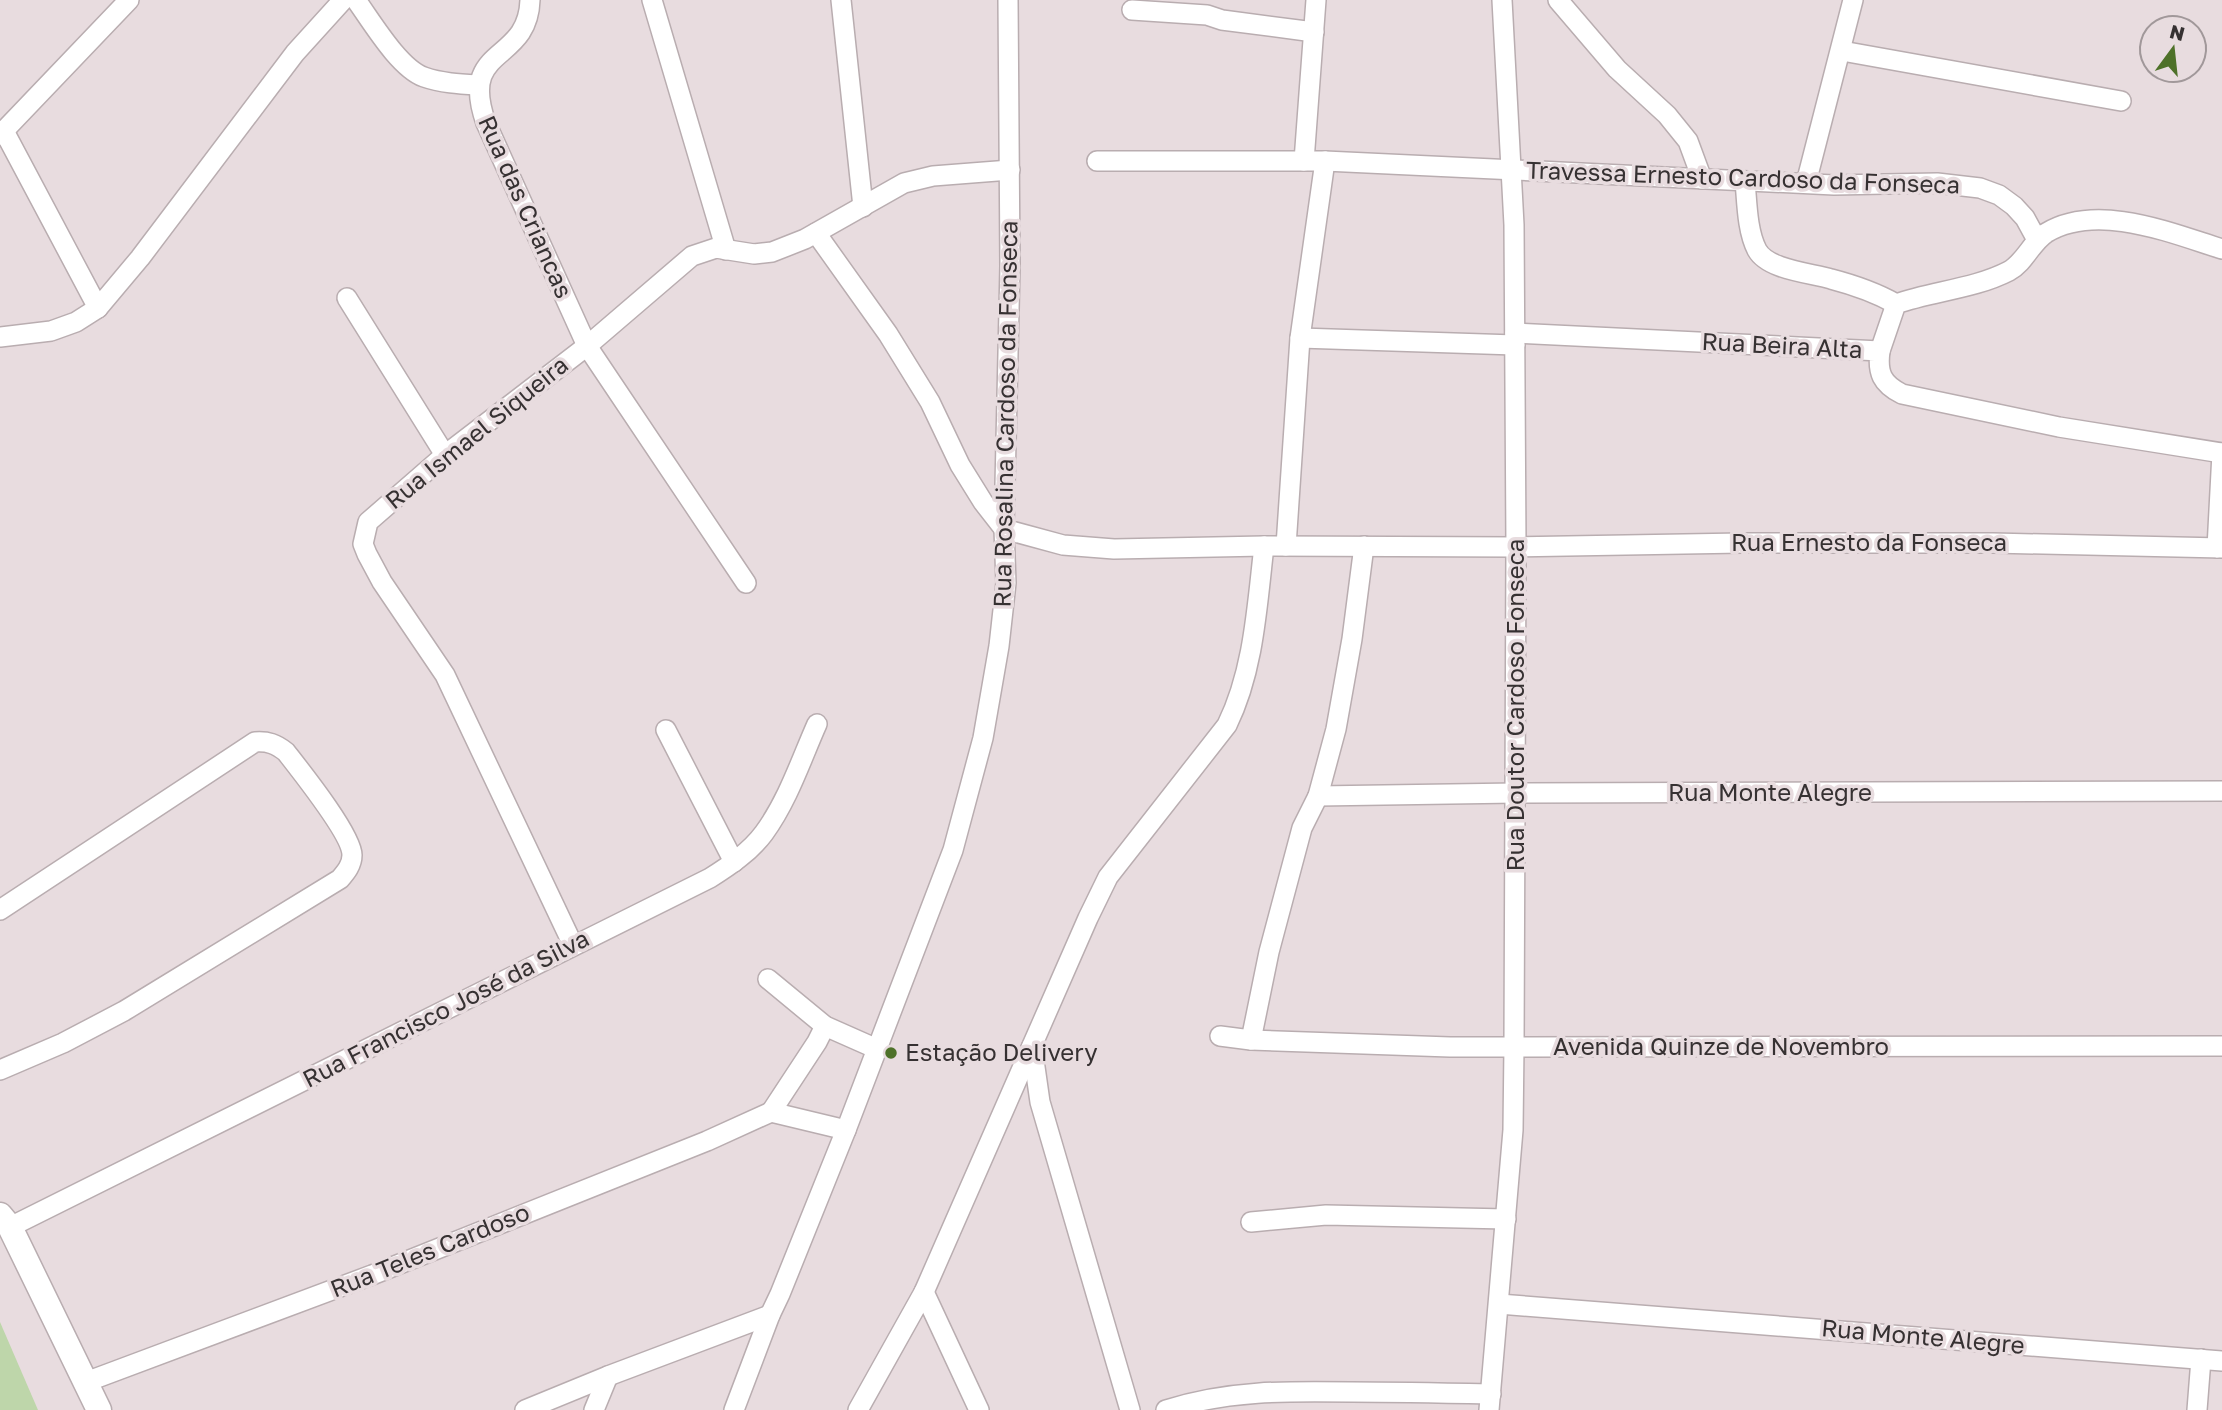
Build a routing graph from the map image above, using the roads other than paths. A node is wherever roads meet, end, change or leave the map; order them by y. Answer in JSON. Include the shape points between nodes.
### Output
{"nodes":[{"id":1,"x":129,"y":0,"type":"edge"},
{"id":2,"x":343,"y":0,"type":"edge"},
{"id":3,"x":356,"y":0,"type":"edge"},
{"id":4,"x":530,"y":0,"type":"edge"},
{"id":5,"x":652,"y":0,"type":"edge"},
{"id":6,"x":841,"y":0,"type":"edge"},
{"id":7,"x":1008,"y":0,"type":"edge"},
{"id":8,"x":1316,"y":0,"type":"edge"},
{"id":9,"x":1502,"y":0,"type":"edge"},
{"id":10,"x":1558,"y":0,"type":"edge"},
{"id":11,"x":1853,"y":0,"type":"edge"},
{"id":12,"x":1208,"y":8,"type":"edge"},
{"id":13,"x":1132,"y":9,"type":"dead end"},
{"id":14,"x":1314,"y":32,"type":"junction"},
{"id":15,"x":1842,"y":51,"type":"junction"},
{"id":16,"x":478,"y":85,"type":"junction"},
{"id":17,"x":2121,"y":101,"type":"dead end"},
{"id":18,"x":2,"y":133,"type":"edge"},
{"id":19,"x":1097,"y":161,"type":"dead end"},
{"id":20,"x":1304,"y":161,"type":"junction"},
{"id":21,"x":1325,"y":161,"type":"junction"},
{"id":22,"x":1511,"y":169,"type":"junction"},
{"id":23,"x":1010,"y":170,"type":"junction"},
{"id":24,"x":1702,"y":179,"type":"junction"},
{"id":25,"x":1745,"y":181,"type":"junction"},
{"id":26,"x":1806,"y":183,"type":"junction"},
{"id":27,"x":863,"y":206,"type":"junction"},
{"id":28,"x":816,"y":233,"type":"junction"},
{"id":29,"x":2037,"y":240,"type":"junction"},
{"id":30,"x":2222,"y":249,"type":"edge"},
{"id":31,"x":726,"y":250,"type":"junction"},
{"id":32,"x":347,"y":298,"type":"dead end"},
{"id":33,"x":1896,"y":304,"type":"junction"},
{"id":34,"x":98,"y":308,"type":"junction"},
{"id":35,"x":0,"y":337,"type":"edge"},
{"id":36,"x":1300,"y":338,"type":"junction"},
{"id":37,"x":1515,"y":339,"type":"junction"},
{"id":38,"x":587,"y":346,"type":"junction"},
{"id":39,"x":1880,"y":351,"type":"junction"},
{"id":40,"x":2222,"y":453,"type":"edge"},
{"id":41,"x":445,"y":455,"type":"junction"},
{"id":42,"x":1004,"y":529,"type":"junction"},
{"id":43,"x":1264,"y":546,"type":"junction"},
{"id":44,"x":1286,"y":546,"type":"junction"},
{"id":45,"x":1364,"y":546,"type":"junction"},
{"id":46,"x":1516,"y":547,"type":"junction"},
{"id":47,"x":2220,"y":548,"type":"edge"},
{"id":48,"x":746,"y":583,"type":"dead end"},
{"id":49,"x":817,"y":724,"type":"dead end"},
{"id":50,"x":666,"y":730,"type":"dead end"},
{"id":51,"x":2222,"y":791,"type":"edge"},
{"id":52,"x":1516,"y":793,"type":"junction"},
{"id":53,"x":1318,"y":796,"type":"junction"},
{"id":54,"x":734,"y":862,"type":"junction"},
{"id":55,"x":0,"y":910,"type":"edge"},
{"id":56,"x":573,"y":945,"type":"junction"},
{"id":57,"x":768,"y":979,"type":"dead end"},
{"id":58,"x":825,"y":1026,"type":"junction"},
{"id":59,"x":1220,"y":1036,"type":"dead end"},
{"id":60,"x":1251,"y":1040,"type":"junction"},
{"id":61,"x":1031,"y":1045,"type":"junction"},
{"id":62,"x":1514,"y":1046,"type":"junction"},
{"id":63,"x":2222,"y":1046,"type":"edge"},
{"id":64,"x":877,"y":1049,"type":"junction"},
{"id":65,"x":0,"y":1070,"type":"edge"},
{"id":66,"x":771,"y":1112,"type":"junction"},
{"id":67,"x":846,"y":1130,"type":"junction"},
{"id":68,"x":1506,"y":1219,"type":"junction"},
{"id":69,"x":5,"y":1221,"type":"edge"},
{"id":70,"x":1251,"y":1222,"type":"dead end"},
{"id":71,"x":923,"y":1292,"type":"junction"},
{"id":72,"x":1499,"y":1304,"type":"junction"},
{"id":73,"x":770,"y":1315,"type":"junction"},
{"id":74,"x":2201,"y":1359,"type":"junction"},
{"id":75,"x":2222,"y":1361,"type":"edge"},
{"id":76,"x":608,"y":1376,"type":"junction"},
{"id":77,"x":86,"y":1382,"type":"junction"},
{"id":78,"x":1490,"y":1402,"type":"edge"},
{"id":79,"x":99,"y":1410,"type":"edge"},
{"id":80,"x":525,"y":1410,"type":"edge"},
{"id":81,"x":594,"y":1410,"type":"edge"},
{"id":82,"x":734,"y":1410,"type":"edge"},
{"id":83,"x":859,"y":1410,"type":"edge"},
{"id":84,"x":979,"y":1410,"type":"edge"},
{"id":85,"x":1130,"y":1410,"type":"edge"},
{"id":86,"x":1166,"y":1410,"type":"edge"},
{"id":87,"x":2197,"y":1410,"type":"edge"}],
"edges":[{"from":1,"to":18,"type":"street"},
{"from":2,"to":34,"type":"street","via":[[295,53]]},
{"from":3,"to":16,"type":"street","via":[[407,67],[443,82]]},
{"from":4,"to":16,"type":"street","name":"Rua das Criancas","via":[[520,37],[491,61]]},
{"from":5,"to":31,"type":"street"},
{"from":6,"to":27,"type":"street"},
{"from":7,"to":23,"type":"street","name":"Rua Rosalina Cardoso da Fonseca"},
{"from":8,"to":14,"type":"street"},
{"from":9,"to":22,"type":"street","name":"Rua Doutor Cardoso Fonseca"},
{"from":10,"to":24,"type":"street","via":[[1688,141]]},
{"from":11,"to":15,"type":"street"},
{"from":12,"to":13,"type":"street"},
{"from":12,"to":14,"type":"street","via":[[1222,20]]},
{"from":14,"to":20,"type":"street"},
{"from":15,"to":17,"type":"street"},
{"from":15,"to":26,"type":"street"},
{"from":16,"to":38,"type":"street","name":"Rua das Criancas","via":[[486,123]]},
{"from":18,"to":34,"type":"street"},
{"from":19,"to":20,"type":"street","name":"Travessa Ernesto Cardoso da Fonseca"},
{"from":20,"to":21,"type":"street","name":"Travessa Ernesto Cardoso da Fonseca"},
{"from":21,"to":22,"type":"street","name":"Travessa Ernesto Cardoso da Fonseca"},
{"from":21,"to":36,"type":"street"},
{"from":22,"to":24,"type":"street","name":"Travessa Ernesto Cardoso da Fonseca"},
{"from":22,"to":37,"type":"street","name":"Rua Doutor Cardoso Fonseca"},
{"from":23,"to":27,"type":"street","name":"Rua Ismael Siqueira","via":[[904,183]]},
{"from":23,"to":42,"type":"street","name":"Rua Rosalina Cardoso da Fonseca"},
{"from":24,"to":25,"type":"street","name":"Travessa Ernesto Cardoso da Fonseca"},
{"from":25,"to":26,"type":"street","name":"Travessa Ernesto Cardoso da Fonseca"},
{"from":25,"to":33,"type":"street","via":[[1756,249],[1763,257]]},
{"from":26,"to":29,"type":"street","name":"Travessa Ernesto Cardoso da Fonseca","via":[[1937,183],[1980,188],[2014,206]]},
{"from":27,"to":28,"type":"street","name":"Rua Ismael Siqueira"},
{"from":28,"to":31,"type":"street","name":"Rua Ismael Siqueira","via":[[772,252]]},
{"from":28,"to":42,"type":"street","via":[[888,334],[930,402],[960,465]]},
{"from":29,"to":30,"type":"street","via":[[2057,227],[2112,220],[2153,227]]},
{"from":29,"to":33,"type":"street","via":[[2010,270]]},
{"from":31,"to":38,"type":"street","name":"Rua Ismael Siqueira","via":[[716,248],[692,256]]},
{"from":32,"to":41,"type":"street"},
{"from":33,"to":39,"type":"street"},
{"from":34,"to":35,"type":"street","via":[[51,331]]},
{"from":36,"to":37,"type":"street","name":"Rua Beira Alta"},
{"from":36,"to":44,"type":"street"},
{"from":37,"to":39,"type":"street","name":"Rua Beira Alta"},
{"from":37,"to":46,"type":"street","name":"Rua Doutor Cardoso Fonseca"},
{"from":38,"to":41,"type":"street","name":"Rua Ismael Siqueira"},
{"from":38,"to":48,"type":"street","name":"Rua das Criancas"},
{"from":39,"to":40,"type":"street","name":"Rua Beira Alta","via":[[1881,378],[1902,394],[2059,427]]},
{"from":40,"to":47,"type":"street"},
{"from":41,"to":56,"type":"street","name":"Rua Ismael Siqueira","via":[[368,522],[363,544],[445,675]]},
{"from":42,"to":43,"type":"street","name":"Rua Ernesto da Fonseca","via":[[1087,548]]},
{"from":42,"to":64,"type":"street","name":"Rua Rosalina Cardoso da Fonseca","via":[[1006,583],[983,738],[953,850]]},
{"from":43,"to":44,"type":"street","name":"Rua Ernesto da Fonseca"},
{"from":43,"to":61,"type":"street","via":[[1254,629],[1238,701],[1227,725],[1108,877]]},
{"from":44,"to":45,"type":"street","name":"Rua Ernesto da Fonseca"},
{"from":45,"to":46,"type":"street","name":"Rua Ernesto da Fonseca"},
{"from":45,"to":53,"type":"street","via":[[1336,729]]},
{"from":46,"to":47,"type":"street","name":"Rua Ernesto da Fonseca","via":[[1993,543]]},
{"from":46,"to":52,"type":"street","name":"Rua Doutor Cardoso Fonseca"},
{"from":49,"to":54,"type":"street","name":"Rua Francisco José da Silva","via":[[782,803],[763,834]]},
{"from":50,"to":54,"type":"street"},
{"from":51,"to":52,"type":"street","name":"Rua Monte Alegre"},
{"from":52,"to":53,"type":"street","name":"Rua Monte Alegre"},
{"from":52,"to":62,"type":"street","name":"Rua Doutor Cardoso Fonseca"},
{"from":53,"to":60,"type":"street","via":[[1302,828]]},
{"from":54,"to":56,"type":"street","name":"Rua Francisco José da Silva"},
{"from":55,"to":65,"type":"street","via":[[255,742],[264,741],[286,752],[338,824],[352,854],[340,878],[124,1012]]},
{"from":56,"to":69,"type":"street","name":"Rua Francisco José da Silva"},
{"from":57,"to":58,"type":"street"},
{"from":58,"to":64,"type":"street"},
{"from":58,"to":66,"type":"street"},
{"from":59,"to":60,"type":"street","name":"Avenida Quinze de Novembro"},
{"from":60,"to":62,"type":"street","name":"Avenida Quinze de Novembro"},
{"from":61,"to":71,"type":"street"},
{"from":61,"to":85,"type":"street","via":[[1040,1102]]},
{"from":62,"to":63,"type":"street","name":"Avenida Quinze de Novembro"},
{"from":62,"to":68,"type":"street","name":"Rua Doutor Cardoso Fonseca"},
{"from":64,"to":67,"type":"street","name":"Rua Rosalina Cardoso da Fonseca"},
{"from":66,"to":67,"type":"street"},
{"from":66,"to":77,"type":"street","name":"Rua Teles Cardoso","via":[[372,1275]]},
{"from":67,"to":73,"type":"street","name":"Rua Rosalina Cardoso da Fonseca"},
{"from":68,"to":70,"type":"street","via":[[1325,1214]]},
{"from":68,"to":72,"type":"street","name":"Rua Doutor Cardoso Fonseca"},
{"from":69,"to":77,"type":"main road"},
{"from":71,"to":83,"type":"street"},
{"from":71,"to":84,"type":"street"},
{"from":72,"to":74,"type":"street","name":"Rua Monte Alegre"},
{"from":72,"to":78,"type":"street","name":"Rua Doutor Cardoso Fonseca"},
{"from":73,"to":76,"type":"street"},
{"from":73,"to":82,"type":"street","name":"Rua Rosalina Cardoso da Fonseca"},
{"from":74,"to":75,"type":"street","name":"Rua Monte Alegre"},
{"from":74,"to":87,"type":"street"},
{"from":76,"to":80,"type":"street"},
{"from":76,"to":81,"type":"street"},
{"from":77,"to":79,"type":"main road"},
{"from":78,"to":86,"type":"street","via":[[1304,1391],[1238,1393]]}]}
